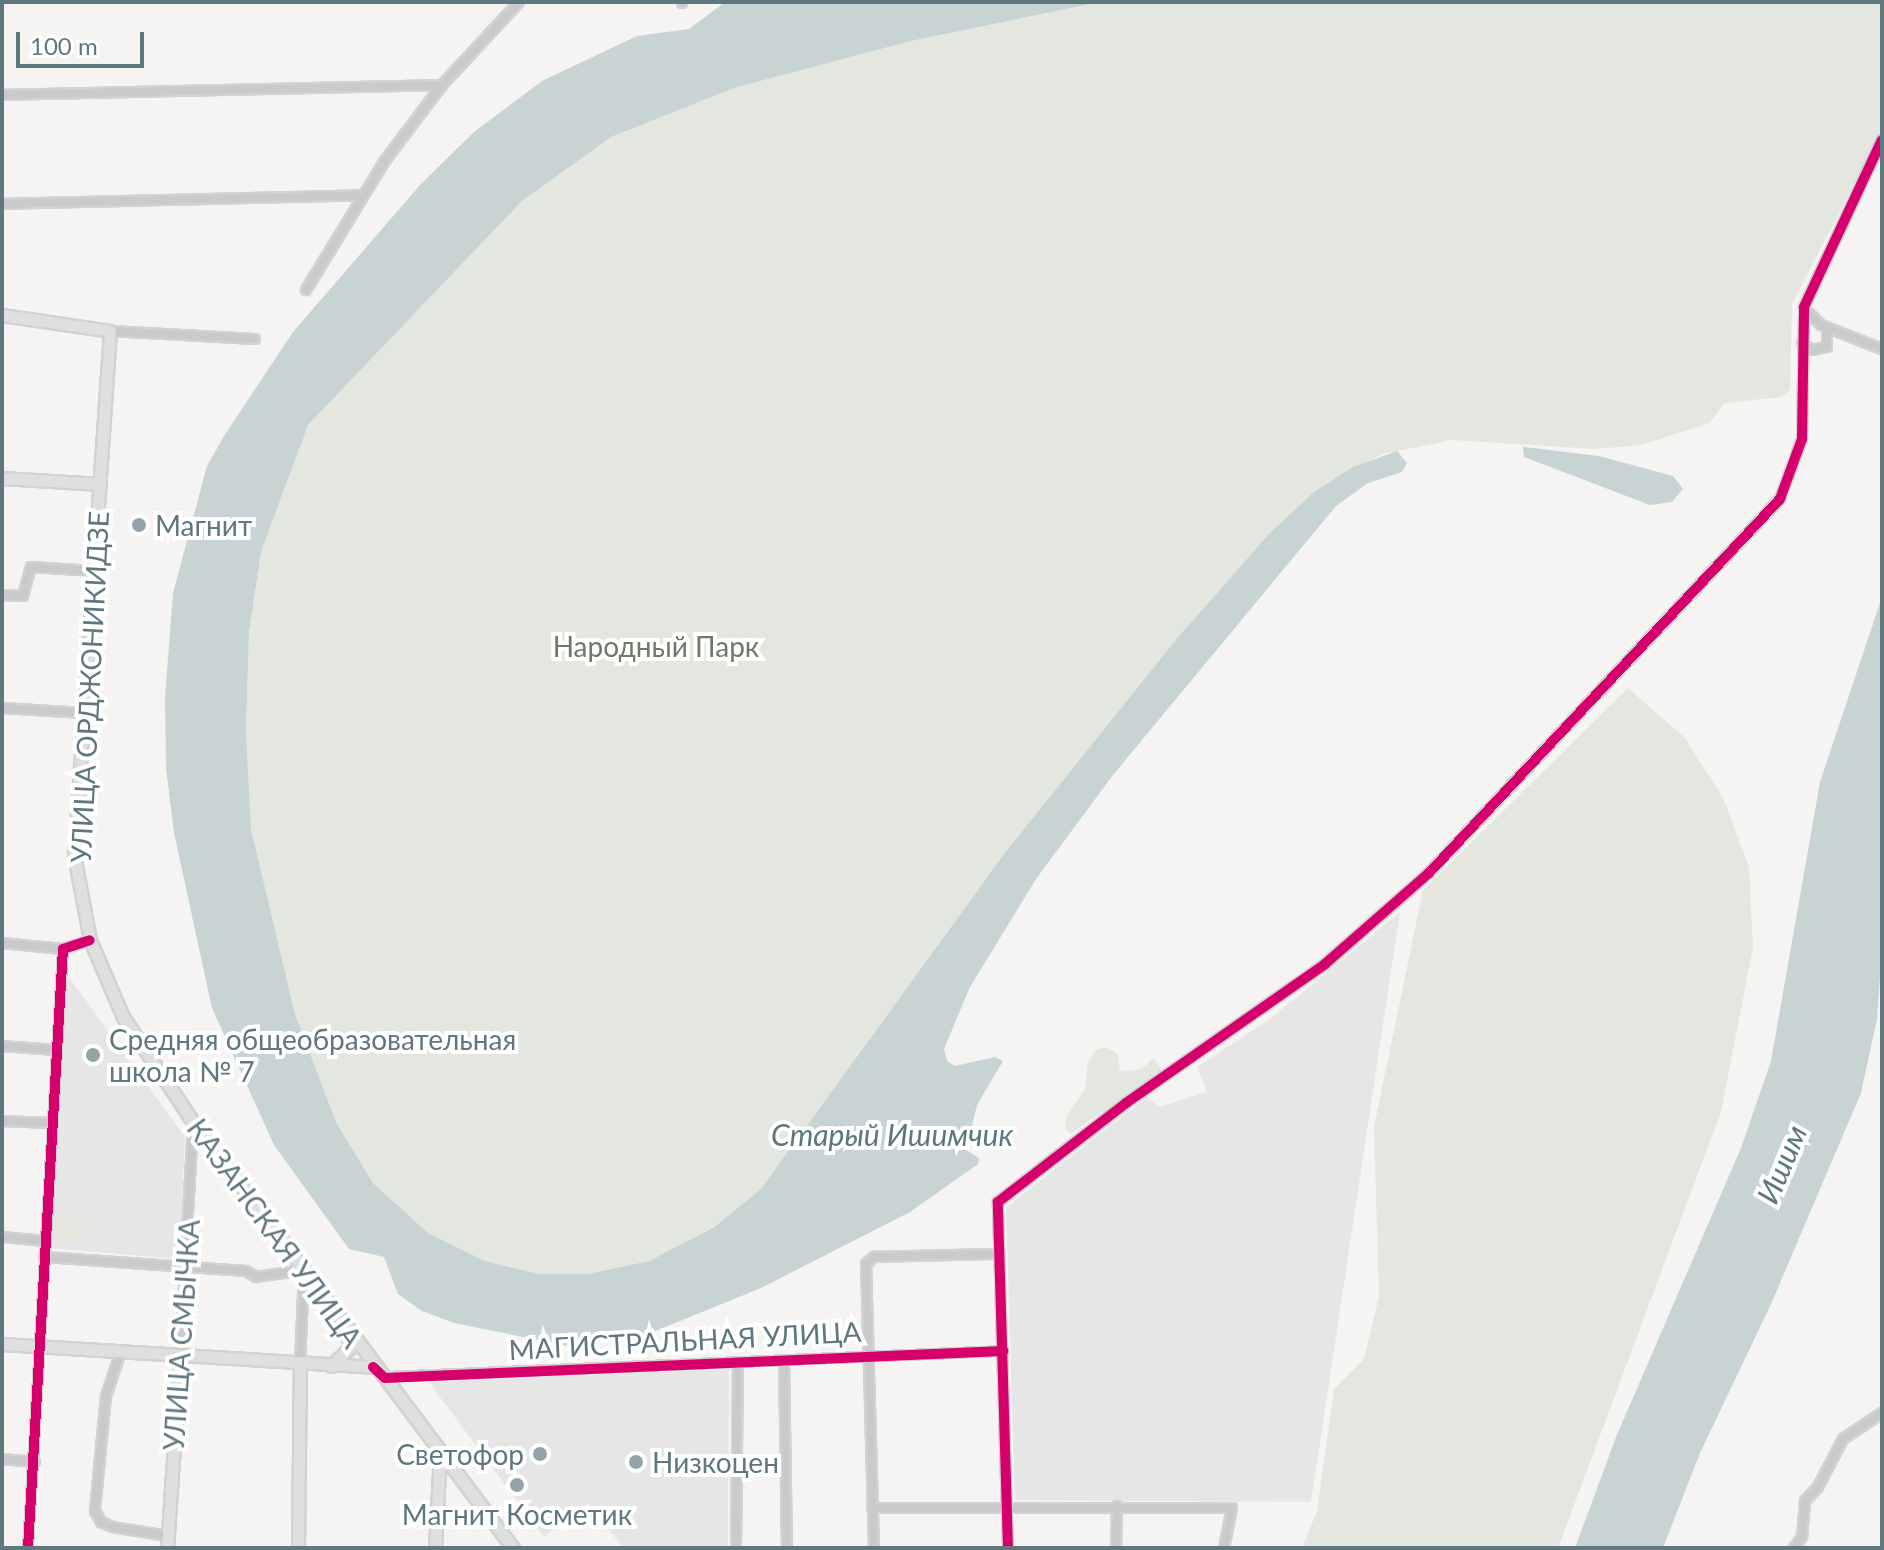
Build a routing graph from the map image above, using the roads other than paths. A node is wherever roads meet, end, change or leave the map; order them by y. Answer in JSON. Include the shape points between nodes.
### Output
{"nodes":[{"id":1,"x":519,"y":2,"type":"edge"},
{"id":2,"x":442,"y":85,"type":"junction"},
{"id":3,"x":2,"y":95,"type":"edge"},
{"id":4,"x":1882,"y":140,"type":"edge"},
{"id":5,"x":360,"y":195,"type":"junction"},
{"id":6,"x":2,"y":204,"type":"edge"},
{"id":7,"x":306,"y":290,"type":"dead end"},
{"id":8,"x":1804,"y":307,"type":"junction"},
{"id":9,"x":2,"y":315,"type":"edge"},
{"id":10,"x":1827,"y":328,"type":"junction"},
{"id":11,"x":110,"y":331,"type":"junction"},
{"id":12,"x":255,"y":339,"type":"dead end"},
{"id":13,"x":1802,"y":343,"type":"junction"},
{"id":14,"x":1882,"y":349,"type":"edge"},
{"id":15,"x":2,"y":478,"type":"edge"},
{"id":16,"x":100,"y":484,"type":"junction"},
{"id":17,"x":94,"y":571,"type":"junction"},
{"id":18,"x":2,"y":595,"type":"edge"},
{"id":19,"x":2,"y":708,"type":"edge"},
{"id":20,"x":84,"y":713,"type":"junction"},
{"id":21,"x":90,"y":940,"type":"junction"},
{"id":22,"x":2,"y":943,"type":"edge"},
{"id":23,"x":63,"y":949,"type":"junction"},
{"id":24,"x":2,"y":1046,"type":"edge"},
{"id":25,"x":56,"y":1050,"type":"junction"},
{"id":26,"x":2,"y":1121,"type":"edge"},
{"id":27,"x":193,"y":1122,"type":"junction"},
{"id":28,"x":51,"y":1123,"type":"junction"},
{"id":29,"x":2,"y":1237,"type":"edge"},
{"id":30,"x":46,"y":1241,"type":"junction"},
{"id":31,"x":1000,"y":1254,"type":"junction"},
{"id":32,"x":44,"y":1257,"type":"junction"},
{"id":33,"x":186,"y":1266,"type":"junction"},
{"id":34,"x":304,"y":1270,"type":"junction"},
{"id":35,"x":343,"y":1322,"type":"junction"},
{"id":36,"x":2,"y":1344,"type":"edge"},
{"id":37,"x":43,"y":1349,"type":"junction"},
{"id":38,"x":1003,"y":1351,"type":"junction"},
{"id":39,"x":120,"y":1354,"type":"junction"},
{"id":40,"x":871,"y":1356,"type":"junction"},
{"id":41,"x":180,"y":1357,"type":"junction"},
{"id":42,"x":784,"y":1360,"type":"junction"},
{"id":43,"x":738,"y":1363,"type":"junction"},
{"id":44,"x":300,"y":1364,"type":"junction"},
{"id":45,"x":331,"y":1366,"type":"junction"},
{"id":46,"x":373,"y":1367,"type":"junction"},
{"id":47,"x":1882,"y":1413,"type":"edge"},
{"id":48,"x":440,"y":1451,"type":"junction"},
{"id":49,"x":2,"y":1459,"type":"edge"},
{"id":50,"x":35,"y":1462,"type":"junction"},
{"id":51,"x":1117,"y":1506,"type":"junction"},
{"id":52,"x":1007,"y":1507,"type":"junction"},
{"id":53,"x":872,"y":1508,"type":"junction"},
{"id":54,"x":168,"y":1542,"type":"edge"},
{"id":55,"x":28,"y":1548,"type":"edge"},
{"id":56,"x":298,"y":1548,"type":"edge"},
{"id":57,"x":435,"y":1548,"type":"edge"},
{"id":58,"x":513,"y":1548,"type":"edge"},
{"id":59,"x":736,"y":1548,"type":"edge"},
{"id":60,"x":787,"y":1548,"type":"edge"},
{"id":61,"x":874,"y":1548,"type":"edge"},
{"id":62,"x":1008,"y":1548,"type":"edge"},
{"id":63,"x":1116,"y":1548,"type":"edge"},
{"id":64,"x":1224,"y":1548,"type":"edge"},
{"id":65,"x":1794,"y":1548,"type":"edge"}],
"edges":[{"from":1,"to":2,"type":"street"},
{"from":2,"to":3,"type":"street"},
{"from":2,"to":5,"type":"street"},
{"from":4,"to":8,"type":"street"},
{"from":5,"to":6,"type":"street"},
{"from":5,"to":7,"type":"street"},
{"from":8,"to":10,"type":"street","via":[[1812,321]]},
{"from":8,"to":13,"type":"street"},
{"from":9,"to":11,"type":"main road"},
{"from":10,"to":13,"type":"street","via":[[1827,347],[1812,350]]},
{"from":10,"to":14,"type":"street"},
{"from":11,"to":12,"type":"street"},
{"from":11,"to":16,"type":"main road","name":"УЛИЦА ОРДЖОНИКИДЗЕ"},
{"from":13,"to":31,"type":"street","via":[[1802,439],[1780,499],[1467,835],[1325,964],[1126,1103],[998,1202]]},
{"from":15,"to":16,"type":"main road"},
{"from":16,"to":17,"type":"main road","name":"УЛИЦА ОРДЖОНИКИДЗЕ"},
{"from":17,"to":18,"type":"street","via":[[31,567],[23,596]]},
{"from":17,"to":20,"type":"main road","name":"УЛИЦА ОРДЖОНИКИДЗЕ"},
{"from":19,"to":20,"type":"street"},
{"from":20,"to":21,"type":"main road","name":"УЛИЦА ОРДЖОНИКИДЗЕ","via":[[74,855]]},
{"from":21,"to":23,"type":"street"},
{"from":21,"to":27,"type":"main road","name":"КАЗАНСКАЯ УЛИЦА","via":[[123,1017]]},
{"from":22,"to":23,"type":"street"},
{"from":23,"to":25,"type":"street"},
{"from":24,"to":25,"type":"street"},
{"from":25,"to":28,"type":"street"},
{"from":26,"to":28,"type":"street"},
{"from":27,"to":33,"type":"street","name":"УЛИЦА СМЫЧКА"},
{"from":27,"to":34,"type":"main road","name":"КАЗАНСКАЯ УЛИЦА"},
{"from":28,"to":30,"type":"street"},
{"from":29,"to":30,"type":"street"},
{"from":30,"to":32,"type":"street"},
{"from":31,"to":38,"type":"street"},
{"from":31,"to":40,"type":"street","via":[[874,1257],[866,1264]]},
{"from":32,"to":33,"type":"street"},
{"from":32,"to":37,"type":"street"},
{"from":33,"to":34,"type":"street","via":[[246,1271],[256,1277]]},
{"from":33,"to":41,"type":"street","name":"УЛИЦА СМЫЧКА"},
{"from":34,"to":35,"type":"main road","name":"КАЗАНСКАЯ УЛИЦА"},
{"from":34,"to":44,"type":"street"},
{"from":35,"to":45,"type":"main road","via":[[351,1347]]},
{"from":35,"to":46,"type":"main road","name":"КАЗАНСКАЯ УЛИЦА"},
{"from":36,"to":37,"type":"main road","name":"МАГИСТРАЛЬНАЯ УЛИЦА"},
{"from":37,"to":39,"type":"main road","name":"МАГИСТРАЛЬНАЯ УЛИЦА"},
{"from":37,"to":50,"type":"street"},
{"from":38,"to":40,"type":"street","name":"МАГИСТРАЛЬНАЯ УЛИЦА"},
{"from":38,"to":52,"type":"street"},
{"from":39,"to":41,"type":"main road","name":"МАГИСТРАЛЬНАЯ УЛИЦА"},
{"from":39,"to":54,"type":"street","via":[[106,1396],[95,1511],[112,1527]]},
{"from":40,"to":42,"type":"street","name":"МАГИСТРАЛЬНАЯ УЛИЦА"},
{"from":40,"to":53,"type":"street"},
{"from":41,"to":44,"type":"main road","name":"МАГИСТРАЛЬНАЯ УЛИЦА"},
{"from":41,"to":54,"type":"main road","name":"УЛИЦА СМЫЧКА"},
{"from":42,"to":43,"type":"street","name":"МАГИСТРАЛЬНАЯ УЛИЦА"},
{"from":42,"to":60,"type":"street"},
{"from":43,"to":46,"type":"street","name":"МАГИСТРАЛЬНАЯ УЛИЦА","via":[[385,1378]]},
{"from":43,"to":59,"type":"street"},
{"from":44,"to":45,"type":"main road","name":"МАГИСТРАЛЬНАЯ УЛИЦА"},
{"from":44,"to":56,"type":"main road"},
{"from":45,"to":46,"type":"main road","name":"МАГИСТРАЛЬНАЯ УЛИЦА"},
{"from":46,"to":48,"type":"main road","name":"КАЗАНСКАЯ УЛИЦА"},
{"from":47,"to":65,"type":"street","via":[[1843,1439],[1805,1501],[1802,1537]]},
{"from":48,"to":57,"type":"main road"},
{"from":48,"to":58,"type":"main road","name":"КАЗАНСКАЯ УЛИЦА"},
{"from":49,"to":50,"type":"street"},
{"from":50,"to":55,"type":"street"},
{"from":51,"to":52,"type":"street"},
{"from":51,"to":63,"type":"street"},
{"from":51,"to":64,"type":"street","via":[[1232,1508]]},
{"from":52,"to":53,"type":"street"},
{"from":52,"to":62,"type":"street"},
{"from":53,"to":61,"type":"street"}]}
